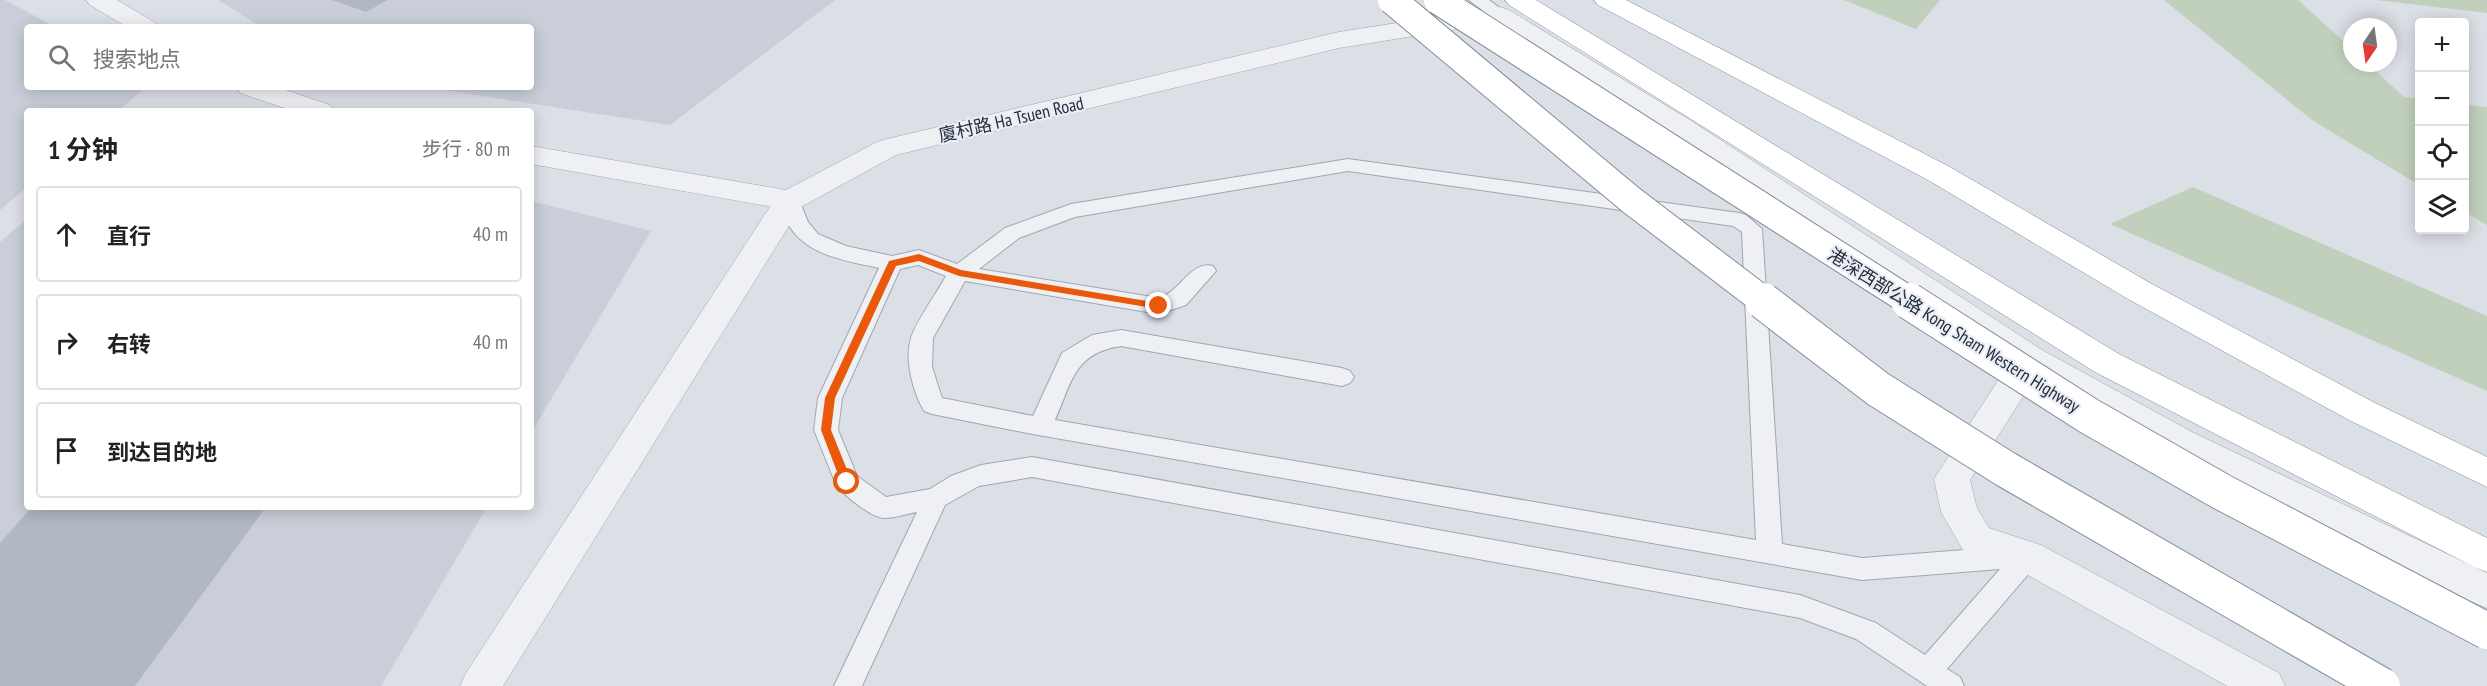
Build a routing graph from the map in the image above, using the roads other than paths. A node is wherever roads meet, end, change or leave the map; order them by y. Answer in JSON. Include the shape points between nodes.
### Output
{"nodes":[{"id":1,"x":99,"y":0,"type":"edge"},
{"id":2,"x":1392,"y":0,"type":"edge"},
{"id":3,"x":1438,"y":0,"type":"edge"},
{"id":4,"x":1607,"y":0,"type":"edge"},
{"id":5,"x":1499,"y":5,"type":"edge"},
{"id":6,"x":140,"y":24,"type":"edge"},
{"id":7,"x":259,"y":90,"type":"edge"},
{"id":8,"x":311,"y":108,"type":"edge"},
{"id":9,"x":534,"y":156,"type":"edge"},
{"id":10,"x":790,"y":200,"type":"junction"},
{"id":11,"x":892,"y":263,"type":"junction"},
{"id":12,"x":1205,"y":272,"type":"dead end"},
{"id":13,"x":959,"y":273,"type":"junction"},
{"id":14,"x":2030,"y":359,"type":"junction"},
{"id":15,"x":1342,"y":377,"type":"dead end"},
{"id":16,"x":1041,"y":426,"type":"junction"},
{"id":17,"x":2487,"y":473,"type":"edge"},
{"id":18,"x":936,"y":498,"type":"junction"},
{"id":19,"x":1770,"y":553,"type":"junction"},
{"id":20,"x":2028,"y":556,"type":"junction"},
{"id":21,"x":2487,"y":556,"type":"edge"},
{"id":22,"x":2487,"y":591,"type":"edge"},
{"id":23,"x":2487,"y":631,"type":"edge"},
{"id":24,"x":1939,"y":679,"type":"edge"},
{"id":25,"x":480,"y":686,"type":"edge"},
{"id":26,"x":848,"y":686,"type":"edge"},
{"id":27,"x":2265,"y":686,"type":"edge"},
{"id":28,"x":2382,"y":686,"type":"edge"}],
"edges":[{"from":1,"to":6,"type":"street"},
{"from":2,"to":28,"type":"highway","bridge":true,"via":[[1631,200],[1878,389],[2007,470]]},
{"from":3,"to":23,"type":"highway","name":"港深西部公路 Kong Sham Western Highway","bridge":true,"via":[[2089,416],[2222,492]]},
{"from":4,"to":17,"type":"highway","via":[[1938,173],[2139,291],[2363,412]]},
{"from":5,"to":10,"type":"street","name":"廈村路 Ha Tsuen Road","via":[[887,148]]},
{"from":5,"to":14,"type":"street"},
{"from":5,"to":21,"type":"highway","via":[[2107,363]]},
{"from":7,"to":8,"type":"street"},
{"from":9,"to":10,"type":"street"},
{"from":10,"to":11,"type":"lane","via":[[798,224],[811,239],[841,252]]},
{"from":10,"to":25,"type":"street"},
{"from":11,"to":13,"type":"lane","via":[[919,257]]},
{"from":11,"to":18,"type":"lane","via":[[830,398],[826,430],[847,482],[882,508]]},
{"from":12,"to":13,"type":"lane","via":[[1178,300],[1159,306]]},
{"from":13,"to":16,"type":"lane","via":[[922,338],[921,367],[932,405]]},
{"from":13,"to":19,"type":"lane","via":[[1012,233],[1071,211],[1348,165],[1739,220],[1752,229]]},
{"from":14,"to":20,"type":"street","via":[[1952,479],[1959,513],[1976,540]]},
{"from":14,"to":22,"type":"street","via":[[2180,442]]},
{"from":15,"to":16,"type":"lane","via":[[1120,338],[1100,341],[1070,359]]},
{"from":16,"to":19,"type":"lane"},
{"from":18,"to":24,"type":"lane","via":[[975,475],[1032,467],[1800,607],[1866,631]]},
{"from":18,"to":26,"type":"lane"},
{"from":19,"to":20,"type":"lane","via":[[1862,569]]},
{"from":20,"to":24,"type":"lane"},
{"from":20,"to":27,"type":"street"}]}
